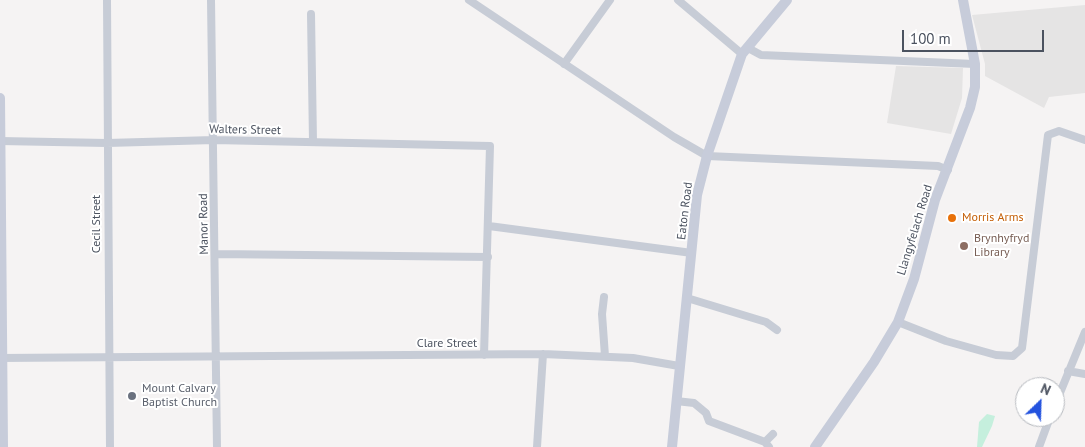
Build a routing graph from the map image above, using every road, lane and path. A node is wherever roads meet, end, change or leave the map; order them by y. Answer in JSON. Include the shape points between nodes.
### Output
{"nodes":[{"id":1,"x":107,"y":0,"type":"edge"},
{"id":2,"x":211,"y":0,"type":"edge"},
{"id":3,"x":468,"y":0,"type":"edge"},
{"id":4,"x":610,"y":0,"type":"edge"},
{"id":5,"x":678,"y":0,"type":"edge"},
{"id":6,"x":788,"y":0,"type":"edge"},
{"id":7,"x":963,"y":0,"type":"edge"},
{"id":8,"x":478,"y":2,"type":"edge"},
{"id":9,"x":311,"y":14,"type":"dead end"},
{"id":10,"x":745,"y":51,"type":"junction"},
{"id":11,"x":564,"y":64,"type":"junction"},
{"id":12,"x":975,"y":64,"type":"junction"},
{"id":13,"x":0,"y":98,"type":"edge"},
{"id":14,"x":214,"y":140,"type":"junction"},
{"id":15,"x":1085,"y":140,"type":"edge"},
{"id":16,"x":0,"y":141,"type":"edge"},
{"id":17,"x":313,"y":142,"type":"junction"},
{"id":18,"x":107,"y":143,"type":"junction"},
{"id":19,"x":707,"y":156,"type":"junction"},
{"id":20,"x":948,"y":170,"type":"junction"},
{"id":21,"x":489,"y":226,"type":"junction"},
{"id":22,"x":692,"y":253,"type":"junction"},
{"id":23,"x":215,"y":254,"type":"junction"},
{"id":24,"x":488,"y":256,"type":"junction"},
{"id":25,"x":604,"y":296,"type":"dead end"},
{"id":26,"x":687,"y":298,"type":"junction"},
{"id":27,"x":898,"y":322,"type":"junction"},
{"id":28,"x":776,"y":330,"type":"dead end"},
{"id":29,"x":1085,"y":332,"type":"edge"},
{"id":30,"x":543,"y":354,"type":"junction"},
{"id":31,"x":484,"y":355,"type":"junction"},
{"id":32,"x":215,"y":356,"type":"junction"},
{"id":33,"x":605,"y":356,"type":"junction"},
{"id":34,"x":1,"y":358,"type":"edge"},
{"id":35,"x":109,"y":358,"type":"junction"},
{"id":36,"x":679,"y":366,"type":"junction"},
{"id":37,"x":1068,"y":371,"type":"junction"},
{"id":38,"x":1085,"y":374,"type":"edge"},
{"id":39,"x":1065,"y":379,"type":"edge"},
{"id":40,"x":676,"y":401,"type":"junction"},
{"id":41,"x":1046,"y":427,"type":"edge"},
{"id":42,"x":774,"y":434,"type":"dead end"},
{"id":43,"x":767,"y":445,"type":"edge"},
{"id":44,"x":3,"y":447,"type":"edge"},
{"id":45,"x":110,"y":447,"type":"edge"},
{"id":46,"x":217,"y":447,"type":"edge"},
{"id":47,"x":537,"y":447,"type":"edge"},
{"id":48,"x":672,"y":447,"type":"edge"},
{"id":49,"x":815,"y":447,"type":"edge"},
{"id":50,"x":1039,"y":447,"type":"edge"}],
"edges":[{"from":1,"to":18,"type":"street","name":"Cecil Street"},
{"from":2,"to":14,"type":"street","name":"Manor Road"},
{"from":3,"to":8,"type":"street"},
{"from":4,"to":11,"type":"street"},
{"from":5,"to":10,"type":"street"},
{"from":6,"to":10,"type":"street","name":"Eaton Road"},
{"from":7,"to":12,"type":"street","name":"Llangyfelach Road"},
{"from":8,"to":11,"type":"street"},
{"from":9,"to":17,"type":"street"},
{"from":10,"to":12,"type":"street","via":[[761,55]]},
{"from":10,"to":19,"type":"street","name":"Eaton Road"},
{"from":11,"to":19,"type":"street"},
{"from":12,"to":20,"type":"street","name":"Llangyfelach Road","via":[[975,87],[970,108]]},
{"from":13,"to":16,"type":"street"},
{"from":14,"to":17,"type":"street","name":"Walters Street"},
{"from":14,"to":18,"type":"street","name":"Walters Street"},
{"from":14,"to":23,"type":"street","name":"Manor Road"},
{"from":15,"to":27,"type":"street","via":[[1059,131],[1048,135],[1022,348],[1013,356],[996,355],[946,342]]},
{"from":16,"to":18,"type":"street","name":"Walters Street"},
{"from":16,"to":34,"type":"street"},
{"from":17,"to":21,"type":"street","name":"Walters Street","via":[[490,146]]},
{"from":18,"to":35,"type":"street","name":"Cecil Street"},
{"from":19,"to":20,"type":"street","via":[[938,166]]},
{"from":19,"to":22,"type":"street","name":"Eaton Road","via":[[697,195]]},
{"from":20,"to":27,"type":"street","name":"Llangyfelach Road","via":[[935,200],[914,278]]},
{"from":21,"to":22,"type":"street"},
{"from":21,"to":24,"type":"street"},
{"from":22,"to":26,"type":"street","name":"Eaton Road"},
{"from":23,"to":24,"type":"street"},
{"from":23,"to":32,"type":"street","name":"Manor Road"},
{"from":24,"to":31,"type":"street"},
{"from":25,"to":33,"type":"street"},
{"from":26,"to":28,"type":"street","via":[[766,322]]},
{"from":26,"to":36,"type":"street","name":"Eaton Road"},
{"from":27,"to":49,"type":"street","name":"Llangyfelach Road"},
{"from":29,"to":37,"type":"street"},
{"from":30,"to":31,"type":"street","name":"Clare Street"},
{"from":30,"to":33,"type":"street","name":"Clare Street"},
{"from":30,"to":47,"type":"street"},
{"from":31,"to":32,"type":"street","name":"Clare Street"},
{"from":32,"to":35,"type":"street","name":"Clare Street"},
{"from":32,"to":46,"type":"street","name":"Manor Road"},
{"from":33,"to":36,"type":"street","name":"Clare Street"},
{"from":34,"to":35,"type":"street","name":"Clare Street"},
{"from":34,"to":44,"type":"street"},
{"from":35,"to":45,"type":"street","name":"Cecil Street"},
{"from":36,"to":40,"type":"street","name":"Eaton Road"},
{"from":37,"to":38,"type":"street"},
{"from":37,"to":39,"type":"street"},
{"from":40,"to":43,"type":"street","via":[[694,403],[706,412],[709,421]]},
{"from":40,"to":48,"type":"street","name":"Eaton Road"},
{"from":41,"to":50,"type":"street"},
{"from":42,"to":43,"type":"street"}]}
